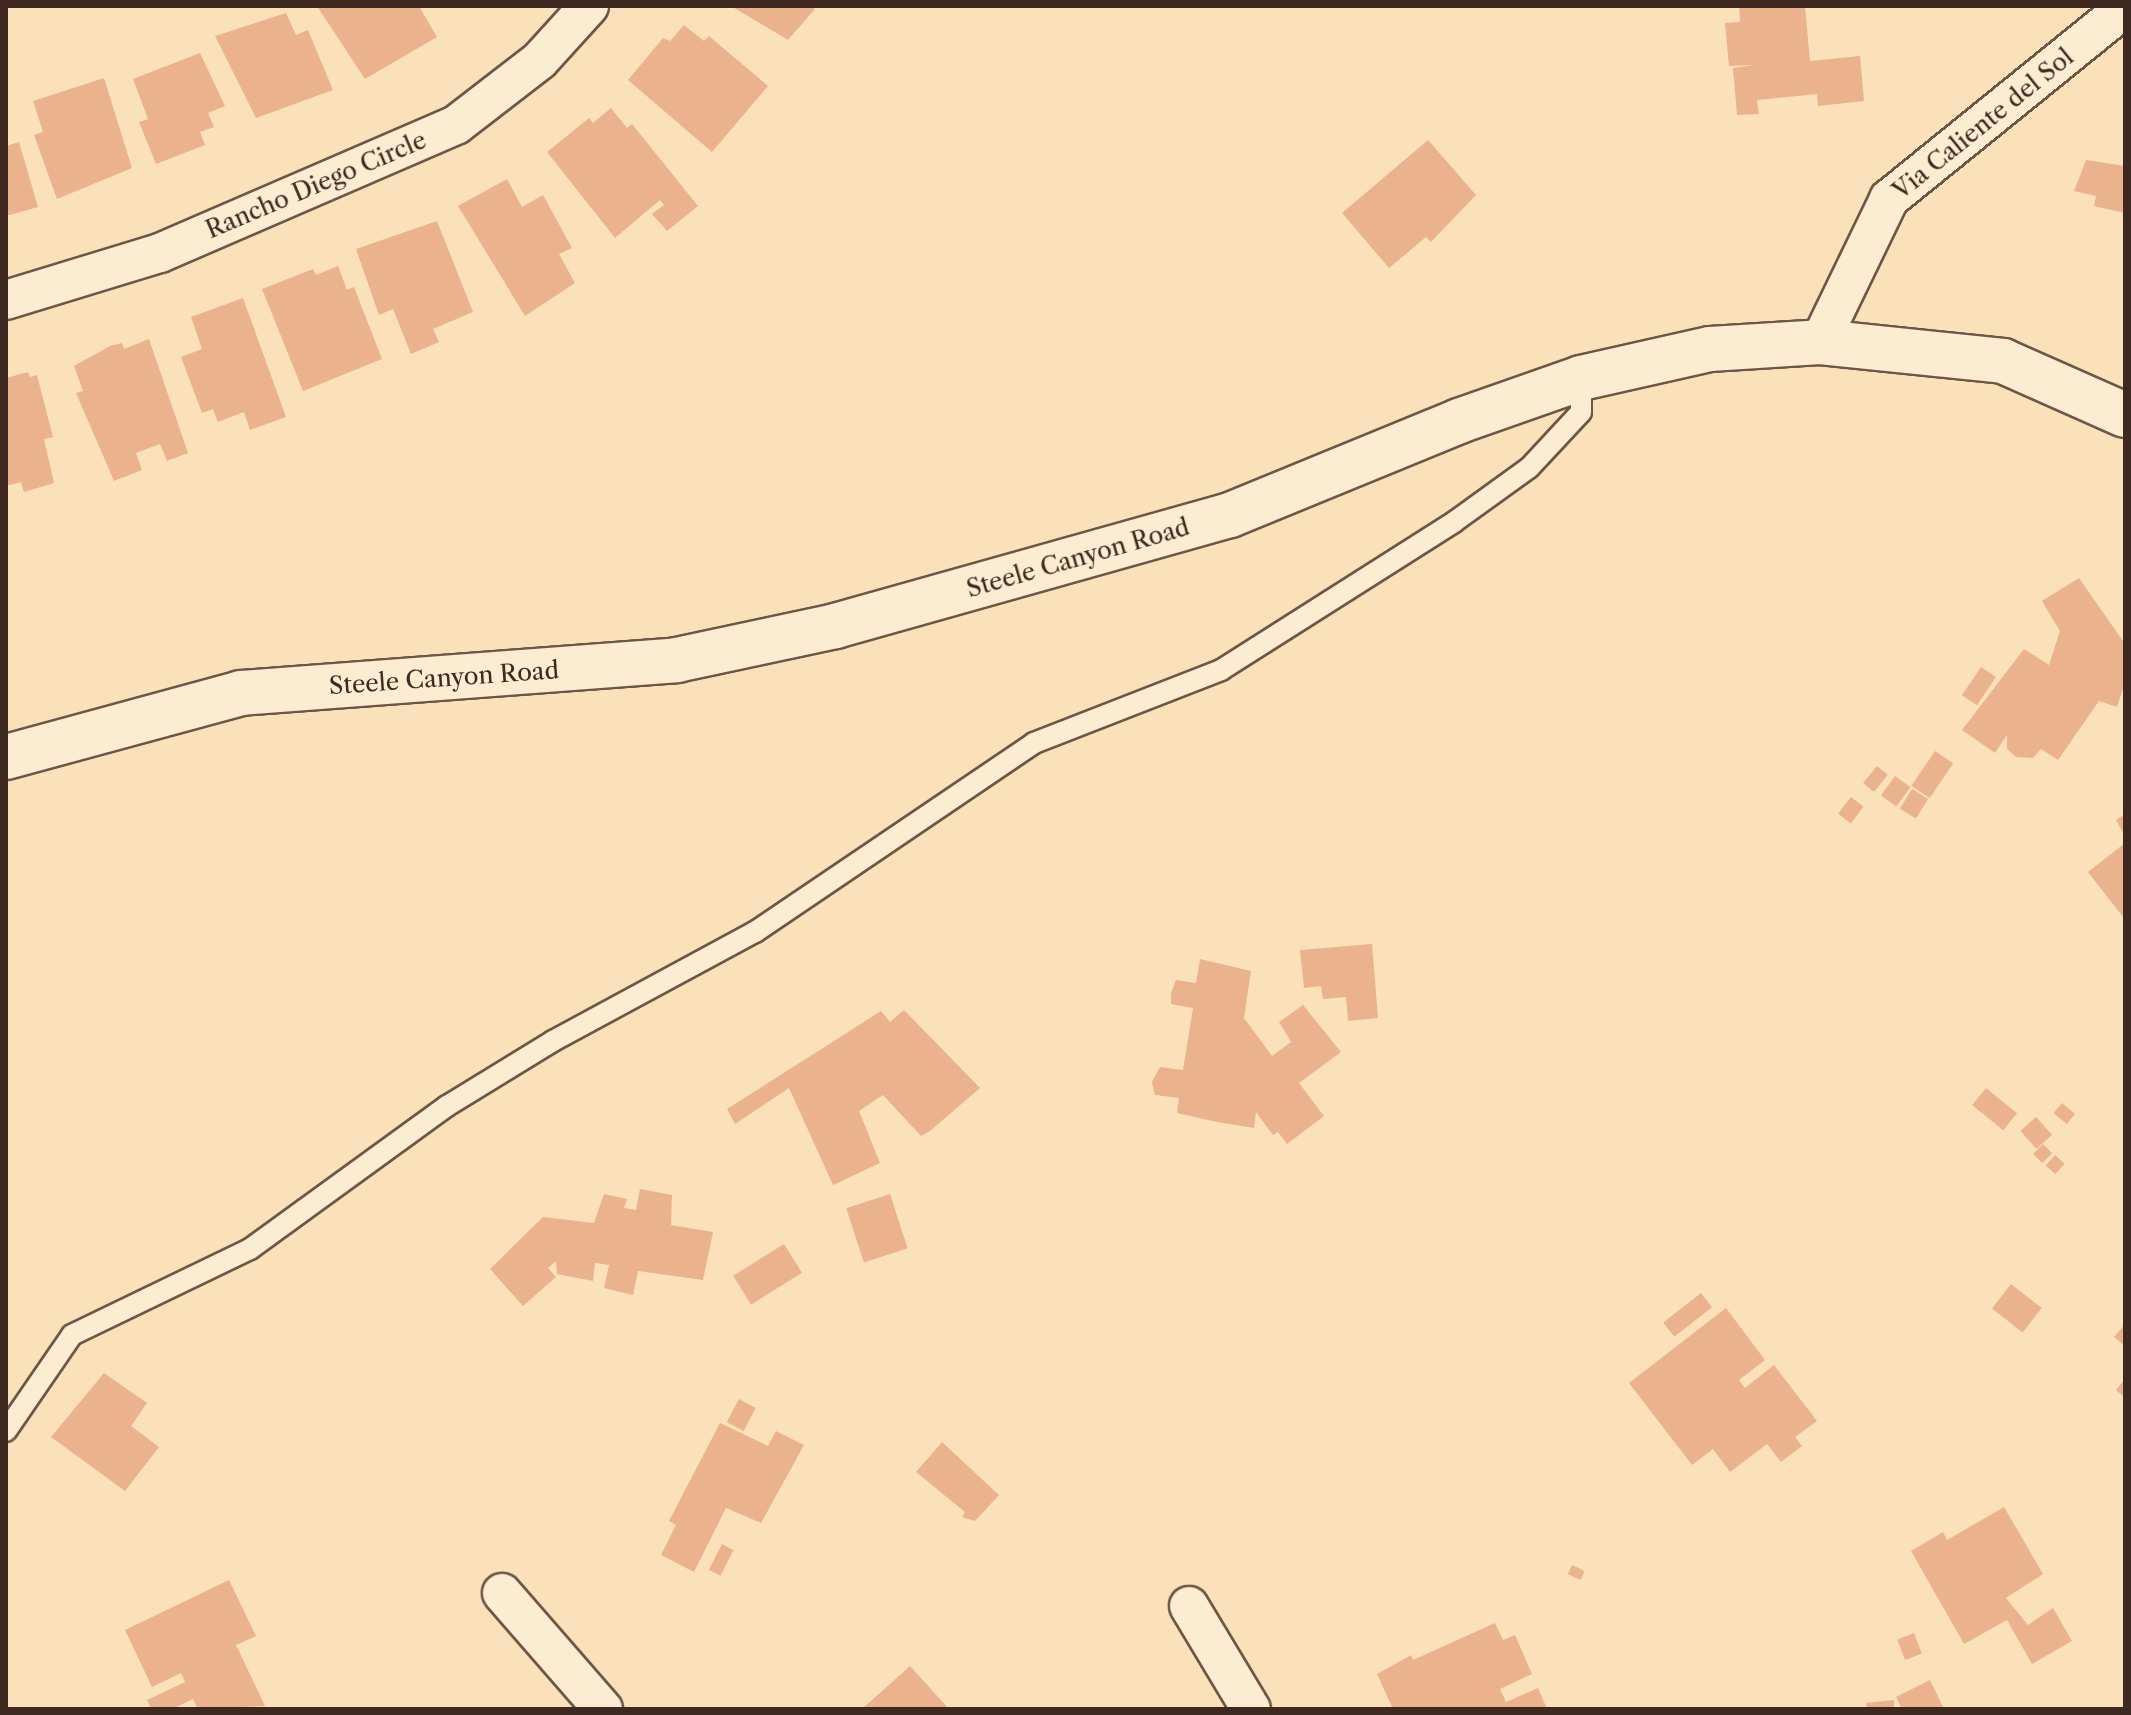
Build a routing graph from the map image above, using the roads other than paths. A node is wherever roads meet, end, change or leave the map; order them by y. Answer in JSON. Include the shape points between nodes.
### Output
{"nodes":[{"id":1,"x":589,"y":6,"type":"edge"},
{"id":2,"x":2125,"y":8,"type":"edge"},
{"id":3,"x":6,"y":300,"type":"edge"},
{"id":4,"x":1820,"y":342,"type":"junction"},
{"id":5,"x":1581,"y":378,"type":"junction"},
{"id":6,"x":2125,"y":415,"type":"edge"},
{"id":7,"x":6,"y":757,"type":"edge"},
{"id":8,"x":6,"y":1431,"type":"edge"},
{"id":9,"x":502,"y":1593,"type":"dead end"},
{"id":10,"x":1189,"y":1606,"type":"dead end"},
{"id":11,"x":603,"y":1709,"type":"edge"},
{"id":12,"x":1251,"y":1709,"type":"edge"}],
"edges":[{"from":1,"to":3,"type":"street","name":"Rancho Diego Circle","via":[[540,60],[456,125],[160,253]]},
{"from":2,"to":4,"type":"street","name":"Via Caliente del Sol","via":[[1889,199]]},
{"from":4,"to":5,"type":"street","name":"Steele Canyon Road","via":[[1710,349]]},
{"from":4,"to":6,"type":"street","name":"Steele Canyon Road","via":[[2003,361]]},
{"from":5,"to":7,"type":"street","name":"Steele Canyon Road","via":[[1459,421],[1230,515],[835,626],[677,660],[241,693]]},
{"from":5,"to":8,"type":"lane","via":[[1581,412],[1529,468],[1454,522],[1221,670],[1034,743],[755,932],[566,1034],[447,1106],[250,1249],[72,1335]]},
{"from":9,"to":11,"type":"street"},
{"from":10,"to":12,"type":"street"}]}
